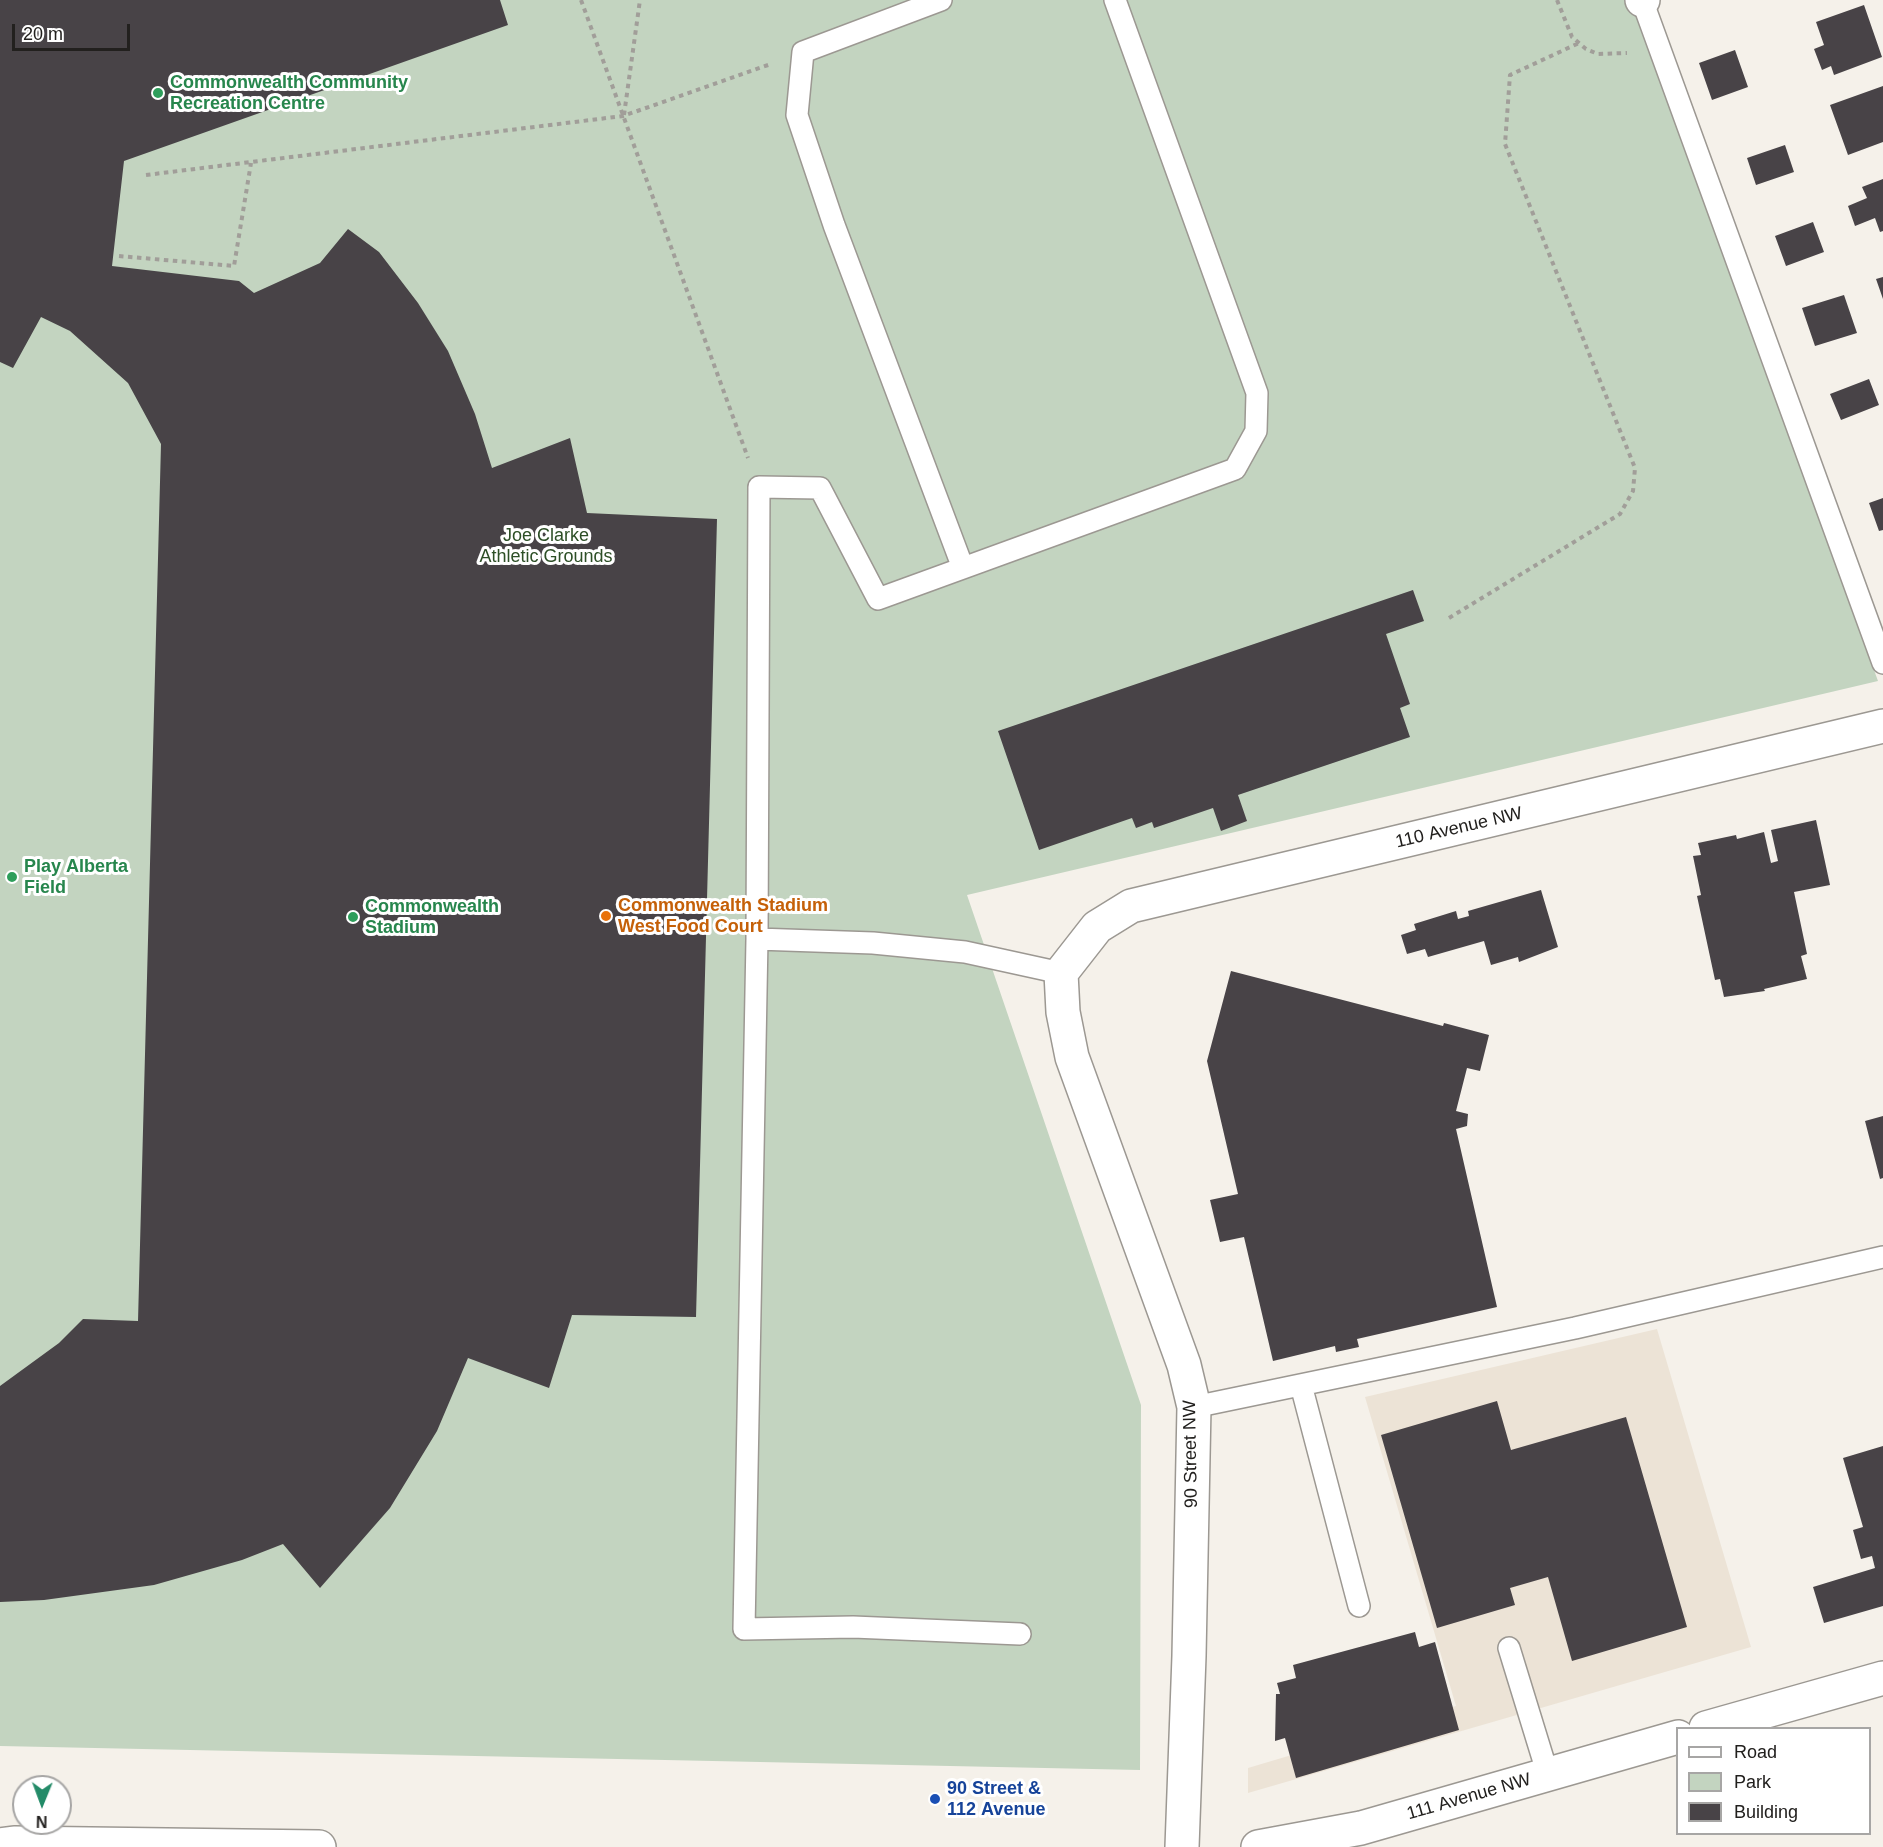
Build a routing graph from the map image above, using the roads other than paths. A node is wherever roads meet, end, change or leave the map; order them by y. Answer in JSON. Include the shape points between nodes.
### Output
{"nodes":[{"id":1,"x":940,"y":0,"type":"edge"},
{"id":2,"x":1114,"y":0,"type":"edge"},
{"id":3,"x":1642,"y":0,"type":"edge"},
{"id":4,"x":963,"y":568,"type":"junction"},
{"id":5,"x":1883,"y":663,"type":"edge"},
{"id":6,"x":1883,"y":726,"type":"edge"},
{"id":7,"x":757,"y":939,"type":"junction"},
{"id":8,"x":1061,"y":973,"type":"junction"},
{"id":9,"x":1883,"y":1257,"type":"edge"},
{"id":10,"x":1301,"y":1385,"type":"junction"},
{"id":11,"x":1194,"y":1407,"type":"junction"},
{"id":12,"x":1359,"y":1606,"type":"dead end"},
{"id":13,"x":1020,"y":1634,"type":"dead end"},
{"id":14,"x":1509,"y":1648,"type":"dead end"},
{"id":15,"x":1883,"y":1678,"type":"edge"},
{"id":16,"x":1710,"y":1727,"type":"edge"},
{"id":17,"x":1676,"y":1737,"type":"edge"},
{"id":18,"x":1548,"y":1775,"type":"junction"},
{"id":19,"x":7,"y":1844,"type":"edge"},
{"id":20,"x":319,"y":1847,"type":"edge"},
{"id":21,"x":1182,"y":1847,"type":"edge"},
{"id":22,"x":1258,"y":1847,"type":"edge"}],
"edges":[{"from":1,"to":4,"type":"lane","via":[[803,52],[797,115],[834,225]]},
{"from":2,"to":4,"type":"lane","via":[[1257,393],[1256,431],[1235,470]]},
{"from":3,"to":5,"type":"lane"},
{"from":4,"to":7,"type":"lane","via":[[878,599],[820,488],[759,487]]},
{"from":6,"to":8,"type":"street","name":"110 Avenue NW","via":[[1131,906],[1097,927]]},
{"from":7,"to":8,"type":"lane","via":[[873,943],[965,952]]},
{"from":7,"to":13,"type":"lane","via":[[744,1629]]},
{"from":8,"to":11,"type":"street","name":"90 Street NW","via":[[1063,1012],[1072,1057],[1184,1365]]},
{"from":9,"to":10,"type":"lane","via":[[1575,1328]]},
{"from":10,"to":11,"type":"lane"},
{"from":10,"to":12,"type":"lane"},
{"from":11,"to":21,"type":"street","name":"90 Street NW"},
{"from":14,"to":18,"type":"lane"},
{"from":15,"to":16,"type":"street"},
{"from":17,"to":18,"type":"street","name":"111 Avenue NW"},
{"from":18,"to":22,"type":"street","name":"111 Avenue NW","via":[[1361,1828]]},
{"from":19,"to":20,"type":"street"}]}
